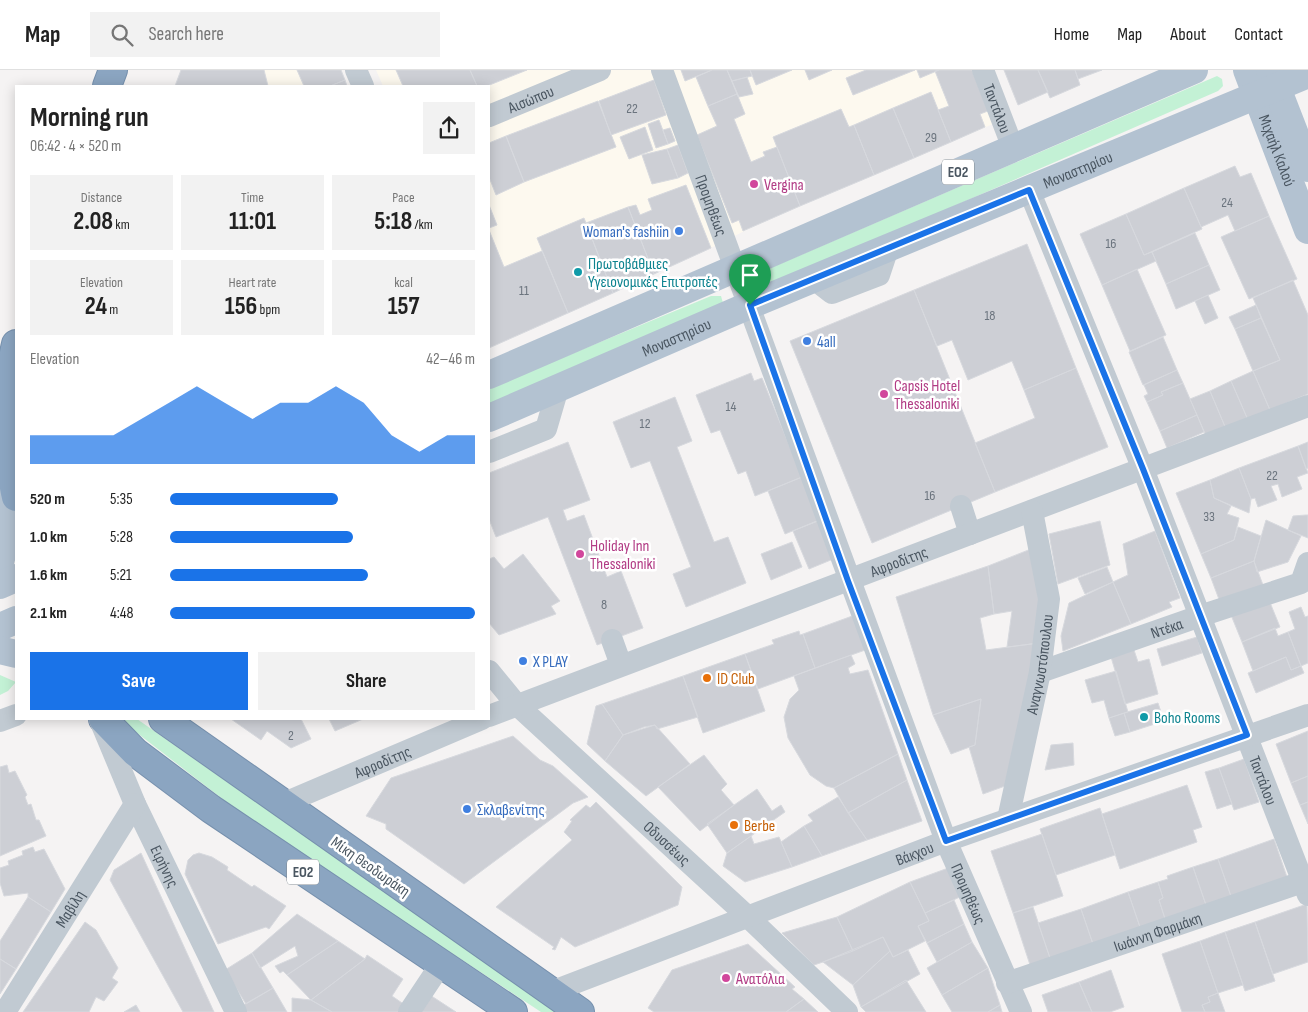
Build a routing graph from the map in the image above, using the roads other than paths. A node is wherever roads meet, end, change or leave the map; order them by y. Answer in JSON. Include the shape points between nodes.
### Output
{"nodes":[{"id":1,"x":113,"y":70,"type":"edge"},
{"id":2,"x":356,"y":70,"type":"edge"},
{"id":3,"x":600,"y":70,"type":"edge"},
{"id":4,"x":662,"y":70,"type":"edge"},
{"id":5,"x":983,"y":70,"type":"edge"},
{"id":6,"x":1194,"y":70,"type":"edge"},
{"id":7,"x":1246,"y":70,"type":"edge"},
{"id":8,"x":1308,"y":74,"type":"edge"},
{"id":9,"x":1268,"y":84,"type":"edge"},
{"id":10,"x":107,"y":85,"type":"edge"},
{"id":11,"x":363,"y":85,"type":"edge"},
{"id":12,"x":490,"y":116,"type":"edge"},
{"id":13,"x":1013,"y":148,"type":"junction"},
{"id":14,"x":1308,"y":168,"type":"edge"},
{"id":15,"x":1029,"y":190,"type":"junction"},
{"id":16,"x":1308,"y":230,"type":"edge"},
{"id":17,"x":736,"y":268,"type":"junction"},
{"id":18,"x":750,"y":305,"type":"junction"},
{"id":19,"x":15,"y":348,"type":"edge"},
{"id":20,"x":490,"y":374,"type":"edge"},
{"id":21,"x":558,"y":388,"type":"junction"},
{"id":22,"x":1308,"y":406,"type":"edge"},
{"id":23,"x":490,"y":418,"type":"edge"},
{"id":24,"x":9,"y":423,"type":"edge"},
{"id":25,"x":490,"y":452,"type":"edge"},
{"id":26,"x":1143,"y":469,"type":"junction"},
{"id":27,"x":10,"y":493,"type":"edge"},
{"id":28,"x":961,"y":506,"type":"dead end"},
{"id":29,"x":1032,"y":511,"type":"junction"},
{"id":30,"x":970,"y":534,"type":"junction"},
{"id":31,"x":0,"y":562,"type":"edge"},
{"id":32,"x":1308,"y":563,"type":"edge"},
{"id":33,"x":15,"y":578,"type":"edge"},
{"id":34,"x":848,"y":581,"type":"junction"},
{"id":35,"x":0,"y":586,"type":"edge"},
{"id":36,"x":1200,"y":616,"type":"junction"},
{"id":37,"x":15,"y":620,"type":"edge"},
{"id":38,"x":0,"y":627,"type":"edge"},
{"id":39,"x":612,"y":640,"type":"dead end"},
{"id":40,"x":0,"y":650,"type":"edge"},
{"id":41,"x":15,"y":654,"type":"edge"},
{"id":42,"x":621,"y":665,"type":"junction"},
{"id":43,"x":490,"y":672,"type":"edge"},
{"id":44,"x":1040,"y":672,"type":"junction"},
{"id":45,"x":516,"y":704,"type":"junction"},
{"id":46,"x":15,"y":715,"type":"edge"},
{"id":47,"x":1308,"y":715,"type":"edge"},
{"id":48,"x":490,"y":716,"type":"edge"},
{"id":49,"x":99,"y":720,"type":"edge"},
{"id":50,"x":104,"y":720,"type":"edge"},
{"id":51,"x":164,"y":720,"type":"edge"},
{"id":52,"x":480,"y":720,"type":"edge"},
{"id":53,"x":0,"y":722,"type":"edge"},
{"id":54,"x":1247,"y":735,"type":"junction"},
{"id":55,"x":135,"y":804,"type":"junction"},
{"id":56,"x":282,"y":804,"type":"junction"},
{"id":57,"x":1008,"y":819,"type":"junction"},
{"id":58,"x":946,"y":841,"type":"junction"},
{"id":59,"x":1306,"y":886,"type":"edge"},
{"id":60,"x":747,"y":916,"type":"junction"},
{"id":61,"x":441,"y":964,"type":"junction"},
{"id":62,"x":1007,"y":983,"type":"junction"},
{"id":63,"x":551,"y":992,"type":"junction"},
{"id":64,"x":5,"y":1012,"type":"edge"},
{"id":65,"x":236,"y":1012,"type":"edge"},
{"id":66,"x":409,"y":1012,"type":"edge"},
{"id":67,"x":513,"y":1012,"type":"edge"},
{"id":68,"x":580,"y":1012,"type":"edge"},
{"id":69,"x":847,"y":1012,"type":"edge"},
{"id":70,"x":1021,"y":1012,"type":"edge"}],
"edges":[{"from":1,"to":10,"type":"highway"},
{"from":2,"to":11,"type":"street"},
{"from":3,"to":12,"type":"street","name":"Αισώπου"},
{"from":4,"to":17,"type":"street","name":"Προμηθέως","via":[[700,155]]},
{"from":5,"to":13,"type":"street","name":"Ταντάλου"},
{"from":6,"to":13,"type":"main road","number":"ΕΟ2"},
{"from":7,"to":9,"type":"main road","name":"Μιχαήλ Καλού"},
{"from":8,"to":9,"type":"main road","name":"Μοναστηρίου"},
{"from":9,"to":14,"type":"main road","name":"Μιχαήλ Καλού"},
{"from":9,"to":15,"type":"main road","name":"Μοναστηρίου"},
{"from":9,"to":16,"type":"main road","name":"Μιχαήλ Καλού"},
{"from":13,"to":17,"type":"main road","number":"ΕΟ2"},
{"from":15,"to":18,"type":"main road","name":"Μοναστηρίου"},
{"from":15,"to":26,"type":"street","name":"Ταντάλου"},
{"from":17,"to":18,"type":"street","name":"Προμηθέως"},
{"from":17,"to":20,"type":"main road","number":"ΕΟ2"},
{"from":18,"to":21,"type":"main road","name":"Μοναστηρίου"},
{"from":18,"to":34,"type":"street","name":"Προμηθέως"},
{"from":19,"to":24,"type":"highway","via":[[11,364]]},
{"from":21,"to":23,"type":"main road","name":"Μοναστηρίου"},
{"from":21,"to":25,"type":"street","via":[[546,429]]},
{"from":22,"to":26,"type":"street","name":"Αφροδίτης"},
{"from":24,"to":27,"type":"highway"},
{"from":26,"to":29,"type":"street","name":"Αφροδίτης"},
{"from":26,"to":36,"type":"street","name":"Ταντάλου"},
{"from":27,"to":31,"type":"main road","via":[[7,536]]},
{"from":28,"to":30,"type":"street"},
{"from":29,"to":30,"type":"street","name":"Αφροδίτης"},
{"from":29,"to":44,"type":"street","name":"Αναγνωστόπουλου","via":[[1049,599]]},
{"from":30,"to":34,"type":"street","name":"Αφροδίτης"},
{"from":32,"to":36,"type":"street","name":"Ντέκα","via":[[1301,583]]},
{"from":33,"to":35,"type":"main road"},
{"from":34,"to":42,"type":"street","name":"Αφροδίτης"},
{"from":34,"to":58,"type":"street","name":"Προμηθέως"},
{"from":36,"to":44,"type":"street","name":"Ντέκα"},
{"from":36,"to":54,"type":"street","name":"Ταντάλου"},
{"from":37,"to":38,"type":"main road"},
{"from":39,"to":42,"type":"street"},
{"from":40,"to":41,"type":"main road"},
{"from":42,"to":45,"type":"street","name":"Αφροδίτης"},
{"from":43,"to":45,"type":"street","name":"Οδυσσέως"},
{"from":44,"to":57,"type":"street","name":"Αναγνωστόπουλου"},
{"from":45,"to":48,"type":"street","name":"Αφροδίτης"},
{"from":45,"to":60,"type":"street","name":"Οδυσσέως"},
{"from":46,"to":53,"type":"street"},
{"from":47,"to":54,"type":"street","name":"Βάκχου"},
{"from":49,"to":55,"type":"street","name":"Ειρήνης"},
{"from":50,"to":61,"type":"highway","number":"ΕΟ2","via":[[135,752],[211,808]]},
{"from":51,"to":56,"type":"highway","name":"Μίκη Θεοδωράκη"},
{"from":52,"to":56,"type":"street","name":"Αφροδίτης"},
{"from":54,"to":57,"type":"street","name":"Βάκχου"},
{"from":54,"to":59,"type":"street","name":"Ταντάλου"},
{"from":55,"to":64,"type":"street","name":"Μαβίλη"},
{"from":55,"to":65,"type":"street","name":"Ειρήνης"},
{"from":56,"to":63,"type":"highway","name":"Μίκη Θεοδωράκη"},
{"from":57,"to":58,"type":"street","name":"Βάκχου"},
{"from":58,"to":60,"type":"street","name":"Βάκχου"},
{"from":58,"to":62,"type":"street","name":"Προμηθέως"},
{"from":59,"to":62,"type":"street","name":"Ιωάννη Φαρμάκη"},
{"from":60,"to":63,"type":"street","name":"Βάκχου"},
{"from":60,"to":69,"type":"street","name":"Οδυσσέως"},
{"from":61,"to":66,"type":"street"},
{"from":61,"to":67,"type":"highway","number":"ΕΟ2"},
{"from":62,"to":70,"type":"street","name":"Προμηθέως"},
{"from":63,"to":68,"type":"highway","name":"Μίκη Θεοδωράκη"}]}
